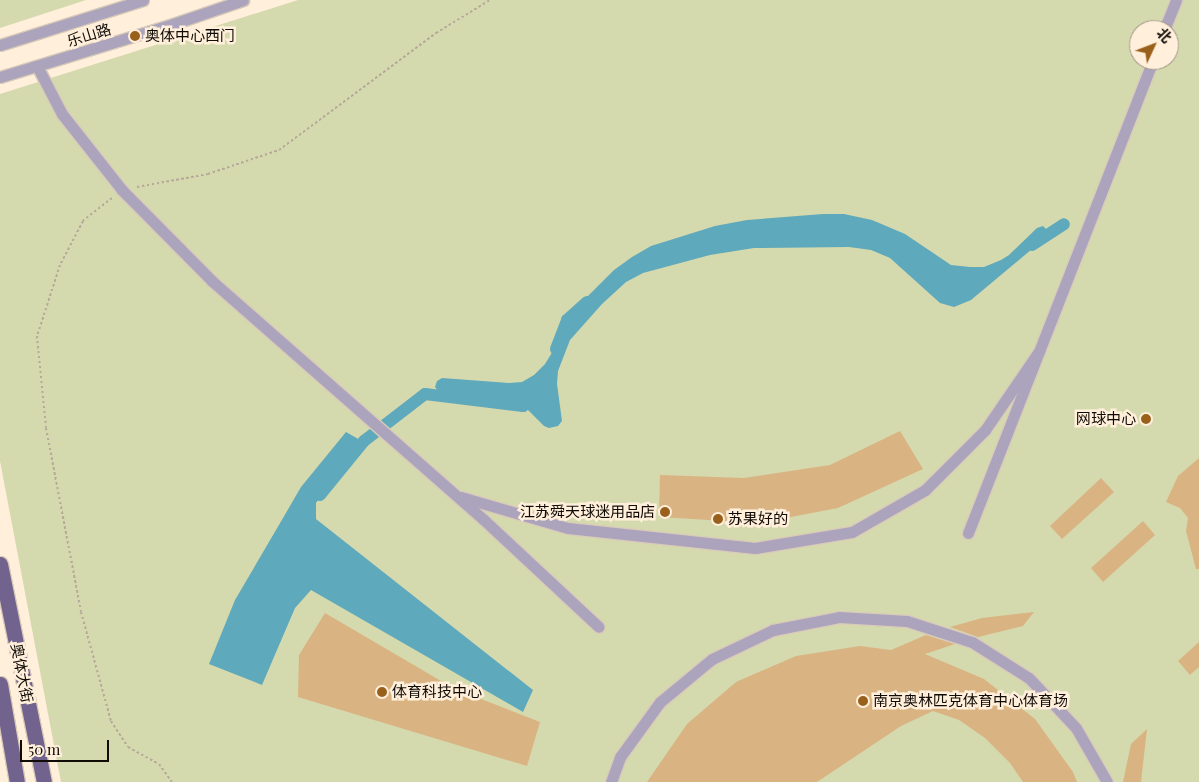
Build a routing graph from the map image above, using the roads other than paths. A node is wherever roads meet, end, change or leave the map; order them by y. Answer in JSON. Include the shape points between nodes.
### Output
{"nodes":[{"id":1,"x":143,"y":0,"type":"edge"},
{"id":2,"x":243,"y":0,"type":"edge"},
{"id":3,"x":1176,"y":0,"type":"edge"},
{"id":4,"x":1168,"y":20,"type":"edge"},
{"id":5,"x":0,"y":45,"type":"edge"},
{"id":6,"x":37,"y":66,"type":"junction"},
{"id":7,"x":1149,"y":70,"type":"edge"},
{"id":8,"x":0,"y":77,"type":"edge"},
{"id":9,"x":1040,"y":351,"type":"junction"},
{"id":10,"x":456,"y":496,"type":"junction"},
{"id":11,"x":968,"y":533,"type":"dead end"},
{"id":12,"x":0,"y":564,"type":"edge"},
{"id":13,"x":599,"y":628,"type":"dead end"},
{"id":14,"x":0,"y":684,"type":"edge"},
{"id":15,"x":18,"y":782,"type":"edge"},
{"id":16,"x":44,"y":782,"type":"edge"},
{"id":17,"x":611,"y":782,"type":"edge"},
{"id":18,"x":1107,"y":782,"type":"edge"}],
"edges":[{"from":1,"to":5,"type":"street","name":"乐山路"},
{"from":2,"to":6,"type":"street","name":"乐山路"},
{"from":3,"to":4,"type":"street"},
{"from":6,"to":8,"type":"street","name":"乐山路"},
{"from":6,"to":10,"type":"street","via":[[62,114],[122,190],[212,281]]},
{"from":7,"to":9,"type":"street"},
{"from":9,"to":10,"type":"street","via":[[985,430],[926,490],[852,532],[755,548],[568,528]]},
{"from":9,"to":11,"type":"street"},
{"from":10,"to":13,"type":"street"},
{"from":12,"to":16,"type":"main road","name":"奥体大街"},
{"from":14,"to":15,"type":"main road","name":"奥体大街"},
{"from":17,"to":18,"type":"street","via":[[620,757],[660,702],[712,659],[773,630],[839,618],[907,621],[972,642],[1029,678],[1076,728]]}]}
